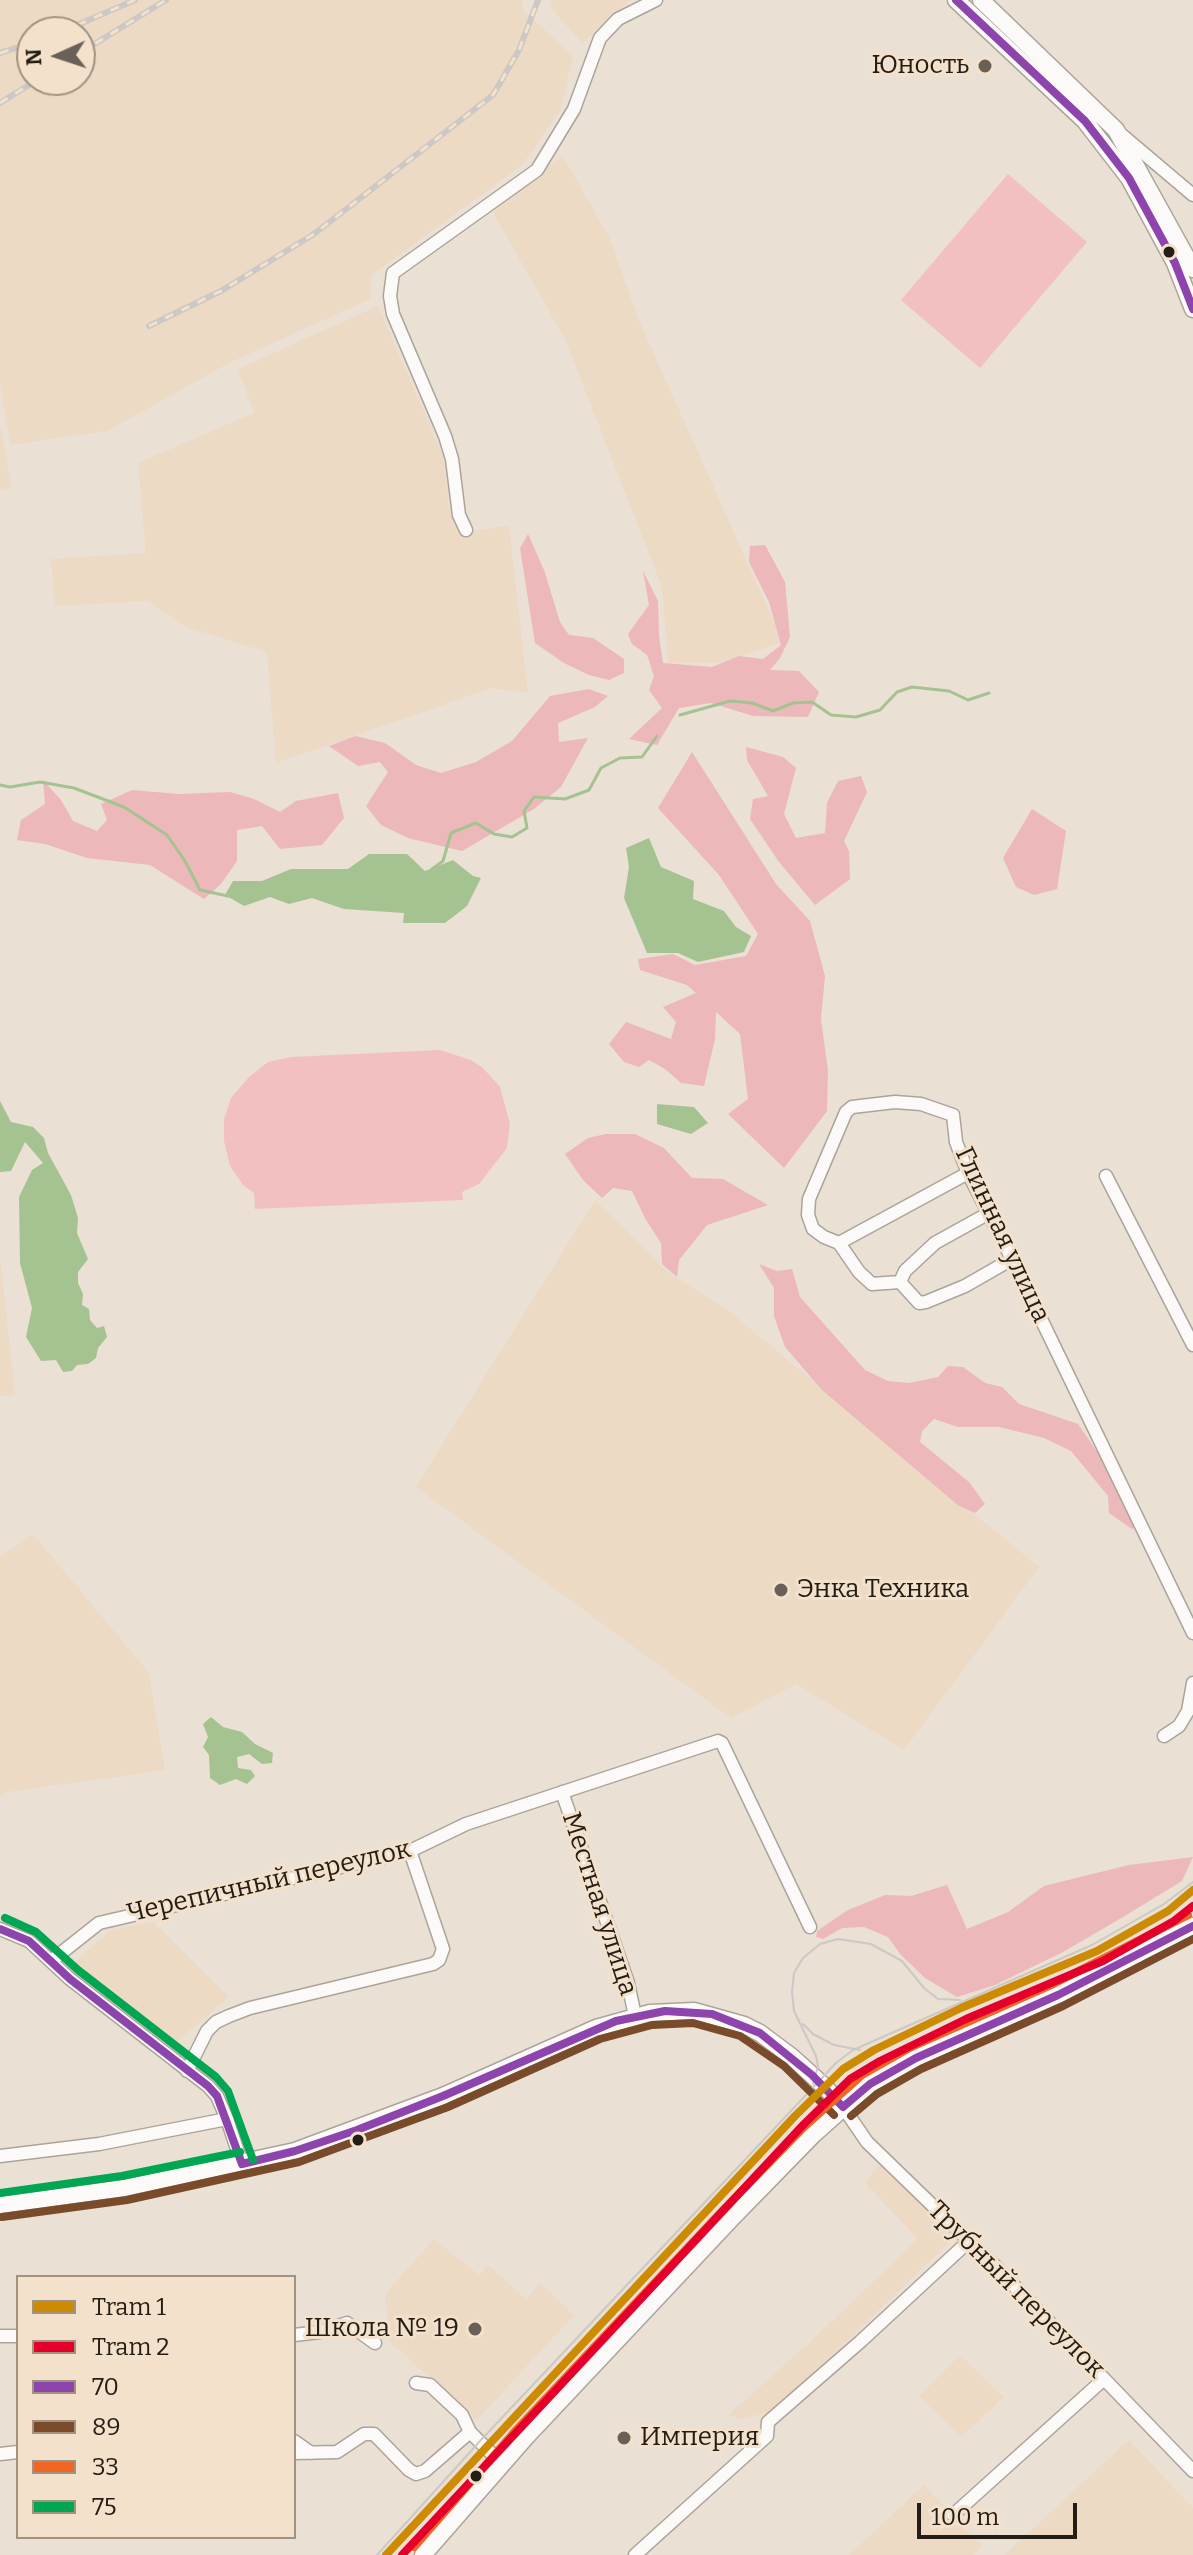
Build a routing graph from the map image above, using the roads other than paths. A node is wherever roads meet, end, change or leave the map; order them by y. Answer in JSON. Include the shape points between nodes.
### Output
{"nodes":[{"id":1,"x":656,"y":0,"type":"edge"},
{"id":2,"x":956,"y":0,"type":"edge"},
{"id":3,"x":981,"y":0,"type":"edge"},
{"id":4,"x":1116,"y":130,"type":"junction"},
{"id":5,"x":1193,"y":195,"type":"edge"},
{"id":6,"x":1193,"y":269,"type":"edge"},
{"id":7,"x":1193,"y":309,"type":"edge"},
{"id":8,"x":466,"y":530,"type":"dead end"},
{"id":9,"x":968,"y":1173,"type":"junction"},
{"id":10,"x":1106,"y":1176,"type":"dead end"},
{"id":11,"x":989,"y":1213,"type":"junction"},
{"id":12,"x":839,"y":1243,"type":"junction"},
{"id":13,"x":1012,"y":1259,"type":"junction"},
{"id":14,"x":904,"y":1286,"type":"junction"},
{"id":15,"x":1193,"y":1345,"type":"edge"},
{"id":16,"x":1193,"y":1633,"type":"edge"},
{"id":17,"x":1193,"y":1683,"type":"edge"},
{"id":18,"x":1164,"y":1736,"type":"dead end"},
{"id":19,"x":562,"y":1792,"type":"junction"},
{"id":20,"x":410,"y":1851,"type":"junction"},
{"id":21,"x":1193,"y":1926,"type":"edge"},
{"id":22,"x":810,"y":1927,"type":"dead end"},
{"id":23,"x":0,"y":1929,"type":"edge"},
{"id":24,"x":51,"y":1961,"type":"junction"},
{"id":25,"x":635,"y":2016,"type":"junction"},
{"id":26,"x":187,"y":2071,"type":"junction"},
{"id":27,"x":843,"y":2107,"type":"junction"},
{"id":28,"x":227,"y":2119,"type":"junction"},
{"id":29,"x":0,"y":2156,"type":"edge"},
{"id":30,"x":242,"y":2164,"type":"junction"},
{"id":31,"x":0,"y":2205,"type":"edge"},
{"id":32,"x":969,"y":2241,"type":"junction"},
{"id":33,"x":296,"y":2335,"type":"edge"},
{"id":34,"x":375,"y":2343,"type":"dead end"},
{"id":35,"x":1104,"y":2379,"type":"junction"},
{"id":36,"x":416,"y":2383,"type":"dead end"},
{"id":37,"x":470,"y":2432,"type":"junction"},
{"id":38,"x":296,"y":2442,"type":"edge"},
{"id":39,"x":296,"y":2453,"type":"edge"},
{"id":40,"x":311,"y":2453,"type":"junction"},
{"id":41,"x":503,"y":2465,"type":"junction"},
{"id":42,"x":1193,"y":2471,"type":"edge"},
{"id":43,"x":953,"y":2515,"type":"dead end"},
{"id":44,"x":431,"y":2552,"type":"edge"},
{"id":45,"x":635,"y":2555,"type":"edge"}],
"edges":[{"from":1,"to":8,"type":"street","via":[[618,19],[600,38],[578,102],[537,170],[393,273],[393,314],[445,436]]},
{"from":2,"to":7,"type":"main road","via":[[1085,121],[1129,178],[1175,263]]},
{"from":3,"to":4,"type":"main road"},
{"from":4,"to":5,"type":"street"},
{"from":4,"to":6,"type":"main road"},
{"from":9,"to":11,"type":"street","name":"Глинная улица"},
{"from":9,"to":12,"type":"street"},
{"from":9,"to":12,"type":"street","name":"Глинная улица","via":[[953,1115],[921,1104],[852,1107],[809,1199],[813,1229]]},
{"from":10,"to":15,"type":"street"},
{"from":11,"to":13,"type":"street","name":"Глинная улица"},
{"from":11,"to":14,"type":"street","via":[[935,1243],[905,1271]]},
{"from":12,"to":14,"type":"street","name":"Глинная улица","via":[[872,1284]]},
{"from":13,"to":14,"type":"street","via":[[926,1302],[919,1303]]},
{"from":13,"to":16,"type":"street","name":"Глинная улица"},
{"from":17,"to":18,"type":"street","via":[[1188,1711]]},
{"from":19,"to":20,"type":"street","name":"Черепичный переулок","via":[[466,1824]]},
{"from":19,"to":22,"type":"street","name":"Черепичный переулок","via":[[711,1742],[722,1743]]},
{"from":19,"to":25,"type":"street","name":"Местная улица"},
{"from":20,"to":24,"type":"street","name":"Черепичный переулок","via":[[99,1923]]},
{"from":20,"to":26,"type":"street","via":[[443,1949],[433,1964],[229,2016],[207,2031]]},
{"from":21,"to":27,"type":"main road","via":[[1058,1995],[916,2058],[870,2084]]},
{"from":23,"to":24,"type":"street","via":[[29,1941]]},
{"from":24,"to":26,"type":"street"},
{"from":25,"to":27,"type":"main road","via":[[694,2011],[744,2025],[794,2059]]},
{"from":25,"to":30,"type":"main road","via":[[357,2130]]},
{"from":26,"to":28,"type":"street","via":[[217,2096]]},
{"from":27,"to":32,"type":"street","name":"Трубный переулок","via":[[867,2142]]},
{"from":27,"to":41,"type":"main road","via":[[732,2218]]},
{"from":28,"to":29,"type":"street","via":[[99,2144]]},
{"from":28,"to":30,"type":"street"},
{"from":30,"to":31,"type":"main road"},
{"from":32,"to":35,"type":"street","name":"Трубный переулок"},
{"from":32,"to":45,"type":"street","via":[[768,2422],[767,2436]]},
{"from":33,"to":34,"type":"street","via":[[347,2323]]},
{"from":35,"to":42,"type":"street","name":"Трубный переулок"},
{"from":35,"to":43,"type":"street"},
{"from":36,"to":37,"type":"street","via":[[430,2385],[462,2415]]},
{"from":37,"to":40,"type":"street","via":[[421,2473],[409,2470],[374,2434],[364,2434],[337,2452]]},
{"from":37,"to":41,"type":"street"},
{"from":38,"to":40,"type":"street"},
{"from":39,"to":40,"type":"street"},
{"from":41,"to":44,"type":"main road"}]}
